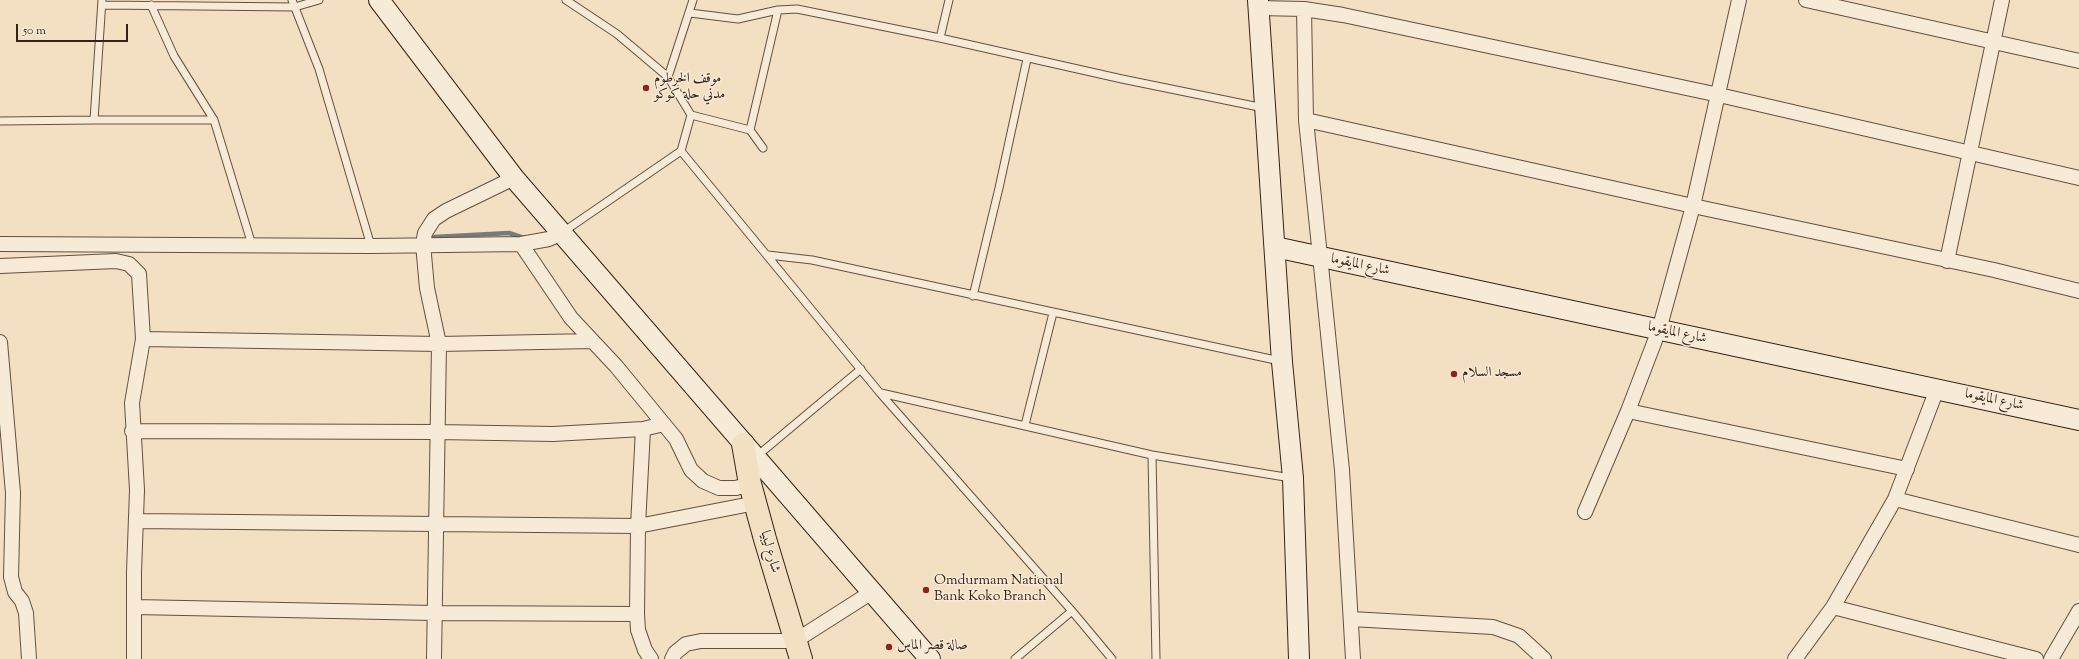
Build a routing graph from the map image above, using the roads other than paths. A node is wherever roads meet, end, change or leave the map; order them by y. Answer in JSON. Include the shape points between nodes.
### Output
{"nodes":[{"id":1,"x":292,"y":0,"type":"edge"},
{"id":2,"x":319,"y":0,"type":"edge"},
{"id":3,"x":380,"y":0,"type":"edge"},
{"id":4,"x":566,"y":0,"type":"edge"},
{"id":5,"x":693,"y":0,"type":"edge"},
{"id":6,"x":949,"y":0,"type":"edge"},
{"id":7,"x":1739,"y":0,"type":"edge"},
{"id":8,"x":1806,"y":0,"type":"edge"},
{"id":9,"x":2002,"y":0,"type":"edge"},
{"id":10,"x":102,"y":3,"type":"edge"},
{"id":11,"x":1259,"y":4,"type":"edge"},
{"id":12,"x":152,"y":5,"type":"junction"},
{"id":13,"x":295,"y":8,"type":"junction"},
{"id":14,"x":1304,"y":9,"type":"junction"},
{"id":15,"x":778,"y":10,"type":"junction"},
{"id":16,"x":690,"y":13,"type":"junction"},
{"id":17,"x":940,"y":38,"type":"junction"},
{"id":18,"x":1993,"y":43,"type":"junction"},
{"id":19,"x":1027,"y":59,"type":"junction"},
{"id":20,"x":2079,"y":61,"type":"edge"},
{"id":21,"x":668,"y":77,"type":"junction"},
{"id":22,"x":1718,"y":95,"type":"junction"},
{"id":23,"x":1266,"y":108,"type":"junction"},
{"id":24,"x":691,"y":115,"type":"junction"},
{"id":25,"x":94,"y":120,"type":"junction"},
{"id":26,"x":214,"y":120,"type":"junction"},
{"id":27,"x":1306,"y":120,"type":"junction"},
{"id":28,"x":0,"y":121,"type":"edge"},
{"id":29,"x":750,"y":130,"type":"junction"},
{"id":30,"x":762,"y":148,"type":"dead end"},
{"id":31,"x":681,"y":151,"type":"junction"},
{"id":32,"x":1969,"y":152,"type":"junction"},
{"id":33,"x":514,"y":178,"type":"junction"},
{"id":34,"x":2079,"y":178,"type":"edge"},
{"id":35,"x":1693,"y":206,"type":"junction"},
{"id":36,"x":562,"y":233,"type":"junction"},
{"id":37,"x":0,"y":244,"type":"edge"},
{"id":38,"x":422,"y":244,"type":"junction"},
{"id":39,"x":521,"y":244,"type":"junction"},
{"id":40,"x":252,"y":245,"type":"junction"},
{"id":41,"x":371,"y":246,"type":"junction"},
{"id":42,"x":1275,"y":247,"type":"junction"},
{"id":43,"x":768,"y":255,"type":"junction"},
{"id":44,"x":1320,"y":257,"type":"junction"},
{"id":45,"x":1947,"y":261,"type":"junction"},
{"id":46,"x":0,"y":266,"type":"edge"},
{"id":47,"x":2079,"y":291,"type":"edge"},
{"id":48,"x":973,"y":296,"type":"junction"},
{"id":49,"x":1053,"y":313,"type":"junction"},
{"id":50,"x":1659,"y":330,"type":"junction"},
{"id":51,"x":143,"y":339,"type":"junction"},
{"id":52,"x":0,"y":342,"type":"edge"},
{"id":53,"x":592,"y":342,"type":"junction"},
{"id":54,"x":439,"y":344,"type":"junction"},
{"id":55,"x":1282,"y":362,"type":"junction"},
{"id":56,"x":861,"y":369,"type":"junction"},
{"id":57,"x":1937,"y":389,"type":"junction"},
{"id":58,"x":880,"y":393,"type":"junction"},
{"id":59,"x":1628,"y":411,"type":"junction"},
{"id":60,"x":2079,"y":420,"type":"edge"},
{"id":61,"x":664,"y":424,"type":"junction"},
{"id":62,"x":1025,"y":425,"type":"junction"},
{"id":63,"x":643,"y":429,"type":"junction"},
{"id":64,"x":132,"y":431,"type":"junction"},
{"id":65,"x":438,"y":432,"type":"junction"},
{"id":66,"x":749,"y":451,"type":"junction"},
{"id":67,"x":1152,"y":455,"type":"junction"},
{"id":68,"x":1907,"y":470,"type":"junction"},
{"id":69,"x":1293,"y":478,"type":"junction"},
{"id":70,"x":753,"y":494,"type":"junction"},
{"id":71,"x":1895,"y":499,"type":"junction"},
{"id":72,"x":1585,"y":512,"type":"dead end"},
{"id":73,"x":137,"y":521,"type":"junction"},
{"id":74,"x":435,"y":523,"type":"junction"},
{"id":75,"x":638,"y":526,"type":"junction"},
{"id":76,"x":2079,"y":545,"type":"edge"},
{"id":77,"x":6,"y":558,"type":"edge"},
{"id":78,"x":872,"y":592,"type":"junction"},
{"id":79,"x":134,"y":607,"type":"junction"},
{"id":80,"x":1832,"y":607,"type":"junction"},
{"id":81,"x":1072,"y":611,"type":"junction"},
{"id":82,"x":2079,"y":611,"type":"edge"},
{"id":83,"x":434,"y":613,"type":"junction"},
{"id":84,"x":637,"y":614,"type":"junction"},
{"id":85,"x":1351,"y":619,"type":"junction"},
{"id":86,"x":798,"y":650,"type":"edge"},
{"id":87,"x":29,"y":659,"type":"edge"},
{"id":88,"x":134,"y":659,"type":"edge"},
{"id":89,"x":434,"y":659,"type":"edge"},
{"id":90,"x":651,"y":659,"type":"edge"},
{"id":91,"x":672,"y":659,"type":"edge"},
{"id":92,"x":930,"y":659,"type":"edge"},
{"id":93,"x":1015,"y":659,"type":"edge"},
{"id":94,"x":1112,"y":659,"type":"edge"},
{"id":95,"x":1156,"y":659,"type":"edge"},
{"id":96,"x":1298,"y":659,"type":"edge"},
{"id":97,"x":1353,"y":659,"type":"edge"},
{"id":98,"x":1544,"y":659,"type":"edge"},
{"id":99,"x":1795,"y":659,"type":"edge"},
{"id":100,"x":2036,"y":659,"type":"edge"},
{"id":101,"x":2052,"y":659,"type":"edge"}],
"edges":[{"from":1,"to":13,"type":"lane"},
{"from":2,"to":13,"type":"lane"},
{"from":3,"to":33,"type":"main road"},
{"from":4,"to":21,"type":"lane","via":[[617,34]]},
{"from":5,"to":16,"type":"lane"},
{"from":6,"to":17,"type":"lane"},
{"from":7,"to":22,"type":"street"},
{"from":8,"to":18,"type":"street"},
{"from":9,"to":18,"type":"street"},
{"from":10,"to":12,"type":"lane"},
{"from":10,"to":25,"type":"lane"},
{"from":11,"to":14,"type":"street"},
{"from":11,"to":23,"type":"main road"},
{"from":12,"to":13,"type":"lane"},
{"from":12,"to":26,"type":"lane","via":[[174,56]]},
{"from":13,"to":41,"type":"lane","via":[[319,69]]},
{"from":14,"to":22,"type":"street","via":[[1343,15]]},
{"from":14,"to":27,"type":"street"},
{"from":15,"to":16,"type":"lane","via":[[738,19]]},
{"from":15,"to":17,"type":"lane","via":[[797,9]]},
{"from":15,"to":29,"type":"lane"},
{"from":16,"to":21,"type":"lane"},
{"from":17,"to":19,"type":"lane"},
{"from":18,"to":20,"type":"street"},
{"from":18,"to":32,"type":"street"},
{"from":19,"to":23,"type":"lane"},
{"from":19,"to":48,"type":"lane"},
{"from":21,"to":24,"type":"lane"},
{"from":22,"to":32,"type":"street"},
{"from":22,"to":35,"type":"street"},
{"from":23,"to":42,"type":"main road"},
{"from":24,"to":29,"type":"lane"},
{"from":24,"to":31,"type":"lane"},
{"from":25,"to":26,"type":"lane"},
{"from":25,"to":28,"type":"lane"},
{"from":26,"to":40,"type":"lane"},
{"from":27,"to":35,"type":"street"},
{"from":27,"to":44,"type":"street"},
{"from":29,"to":30,"type":"lane"},
{"from":31,"to":36,"type":"lane"},
{"from":31,"to":43,"type":"lane","via":[[741,226]]},
{"from":32,"to":34,"type":"street"},
{"from":32,"to":45,"type":"street"},
{"from":33,"to":36,"type":"main road"},
{"from":33,"to":38,"type":"street","via":[[446,211],[434,220],[425,233]]},
{"from":35,"to":45,"type":"street"},
{"from":35,"to":50,"type":"street"},
{"from":36,"to":39,"type":"street","via":[[548,239]]},
{"from":36,"to":66,"type":"main road"},
{"from":37,"to":40,"type":"street"},
{"from":38,"to":39,"type":"street"},
{"from":38,"to":41,"type":"street"},
{"from":38,"to":54,"type":"street"},
{"from":39,"to":53,"type":"street","via":[[557,299]]},
{"from":40,"to":41,"type":"street"},
{"from":42,"to":44,"type":"main road","name":"شارع المايقوما"},
{"from":42,"to":55,"type":"main road"},
{"from":43,"to":48,"type":"lane","via":[[812,260]]},
{"from":43,"to":56,"type":"lane"},
{"from":44,"to":50,"type":"main road","name":"شارع المايقوما"},
{"from":44,"to":85,"type":"street","via":[[1342,470]]},
{"from":45,"to":47,"type":"street"},
{"from":46,"to":51,"type":"street","via":[[116,261],[129,264],[138,274]]},
{"from":48,"to":49,"type":"lane"},
{"from":49,"to":55,"type":"lane"},
{"from":49,"to":62,"type":"lane"},
{"from":50,"to":57,"type":"main road","name":"شارع المايقوما"},
{"from":50,"to":59,"type":"street"},
{"from":51,"to":54,"type":"street"},
{"from":51,"to":64,"type":"street","via":[[132,403]]},
{"from":52,"to":77,"type":"street","via":[[13,493]]},
{"from":53,"to":54,"type":"street"},
{"from":53,"to":61,"type":"street","via":[[616,366]]},
{"from":54,"to":65,"type":"street"},
{"from":55,"to":69,"type":"main road"},
{"from":56,"to":58,"type":"lane"},
{"from":56,"to":66,"type":"lane"},
{"from":57,"to":60,"type":"main road","name":"شارع المايقوما"},
{"from":57,"to":68,"type":"street"},
{"from":58,"to":62,"type":"lane"},
{"from":58,"to":81,"type":"lane"},
{"from":59,"to":68,"type":"street"},
{"from":59,"to":72,"type":"street"},
{"from":61,"to":63,"type":"street"},
{"from":61,"to":70,"type":"street","via":[[676,439],[691,470],[703,481],[719,488],[736,488]]},
{"from":62,"to":67,"type":"lane"},
{"from":63,"to":65,"type":"street","via":[[553,434]]},
{"from":63,"to":75,"type":"street"},
{"from":64,"to":65,"type":"street"},
{"from":64,"to":73,"type":"street"},
{"from":65,"to":74,"type":"street"},
{"from":66,"to":70,"type":"main road","name":"شارع ليبيا"},
{"from":66,"to":78,"type":"main road"},
{"from":67,"to":69,"type":"lane"},
{"from":67,"to":95,"type":"lane"},
{"from":68,"to":71,"type":"street"},
{"from":69,"to":96,"type":"main road"},
{"from":70,"to":75,"type":"street"},
{"from":70,"to":86,"type":"main road","name":"شارع ليبيا"},
{"from":71,"to":76,"type":"street"},
{"from":71,"to":80,"type":"street"},
{"from":73,"to":74,"type":"street"},
{"from":73,"to":79,"type":"street"},
{"from":74,"to":75,"type":"street"},
{"from":74,"to":83,"type":"street"},
{"from":75,"to":84,"type":"street"},
{"from":77,"to":87,"type":"street","via":[[15,592],[26,613]]},
{"from":78,"to":86,"type":"street"},
{"from":78,"to":92,"type":"main road"},
{"from":79,"to":83,"type":"street"},
{"from":79,"to":88,"type":"street"},
{"from":80,"to":99,"type":"street"},
{"from":80,"to":100,"type":"street"},
{"from":81,"to":93,"type":"lane"},
{"from":81,"to":94,"type":"lane"},
{"from":82,"to":101,"type":"street"},
{"from":83,"to":84,"type":"street"},
{"from":83,"to":89,"type":"street"},
{"from":84,"to":90,"type":"street","via":[[638,630]]},
{"from":85,"to":97,"type":"street"},
{"from":85,"to":98,"type":"street","via":[[1492,627],[1519,636]]},
{"from":86,"to":91,"type":"street","via":[[701,641],[686,644]]}]}
